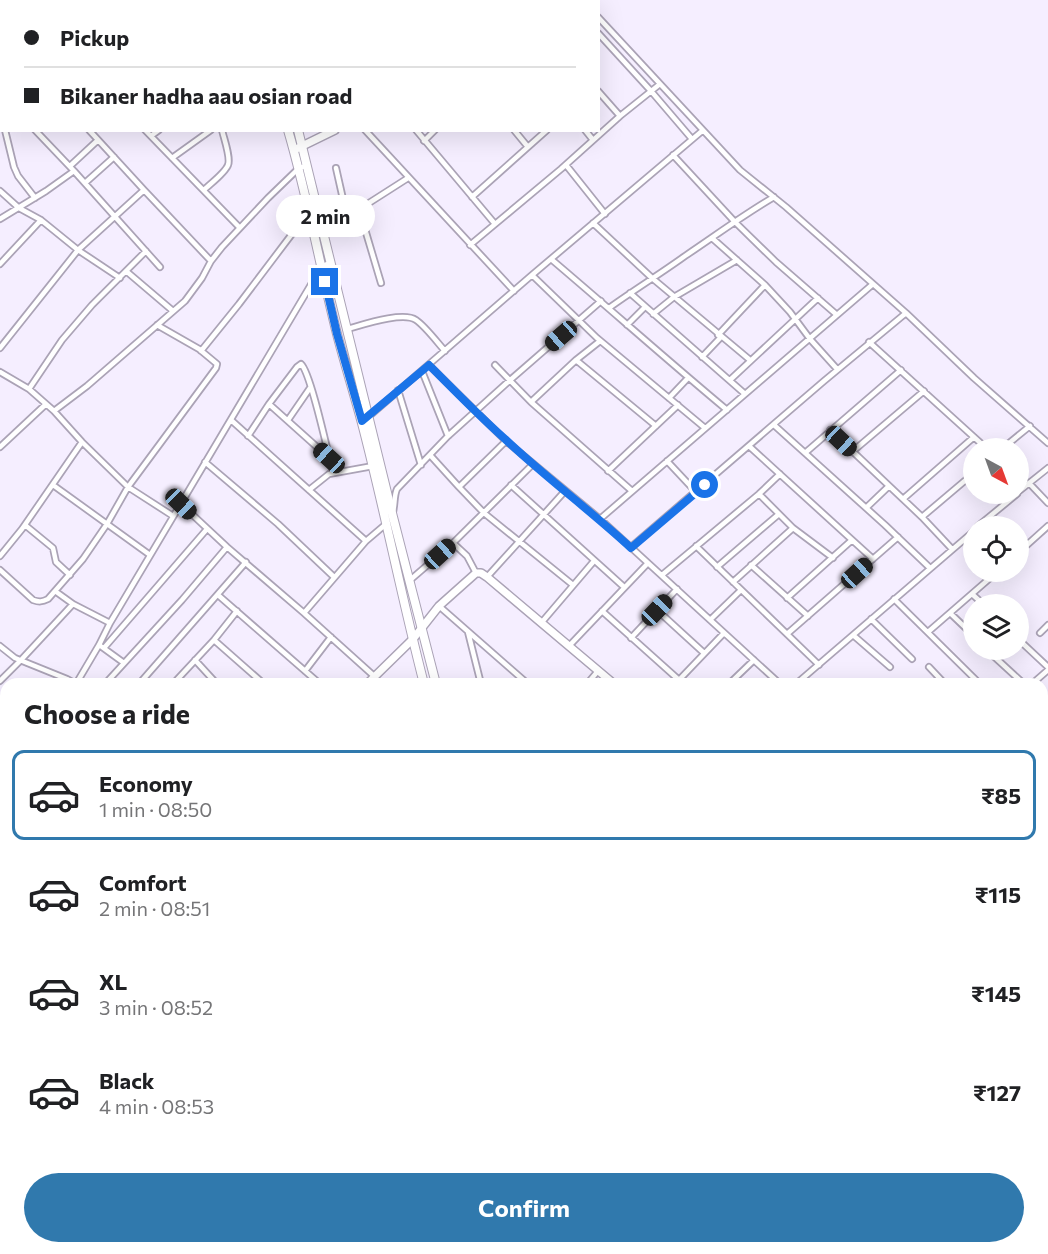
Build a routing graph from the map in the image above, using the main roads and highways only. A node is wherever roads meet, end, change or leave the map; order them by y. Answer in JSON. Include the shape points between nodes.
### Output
{"nodes":[{"id":1,"x":289,"y":132,"type":"edge"},
{"id":2,"x":298,"y":132,"type":"edge"},
{"id":3,"x":365,"y":419,"type":"junction"},
{"id":4,"x":423,"y":678,"type":"edge"},
{"id":5,"x":434,"y":678,"type":"edge"}],
"edges":[{"from":1,"to":3,"type":"main road","via":[[337,334]]},
{"from":2,"to":3,"type":"main road"},
{"from":3,"to":4,"type":"main road"},
{"from":3,"to":5,"type":"main road"}]}
